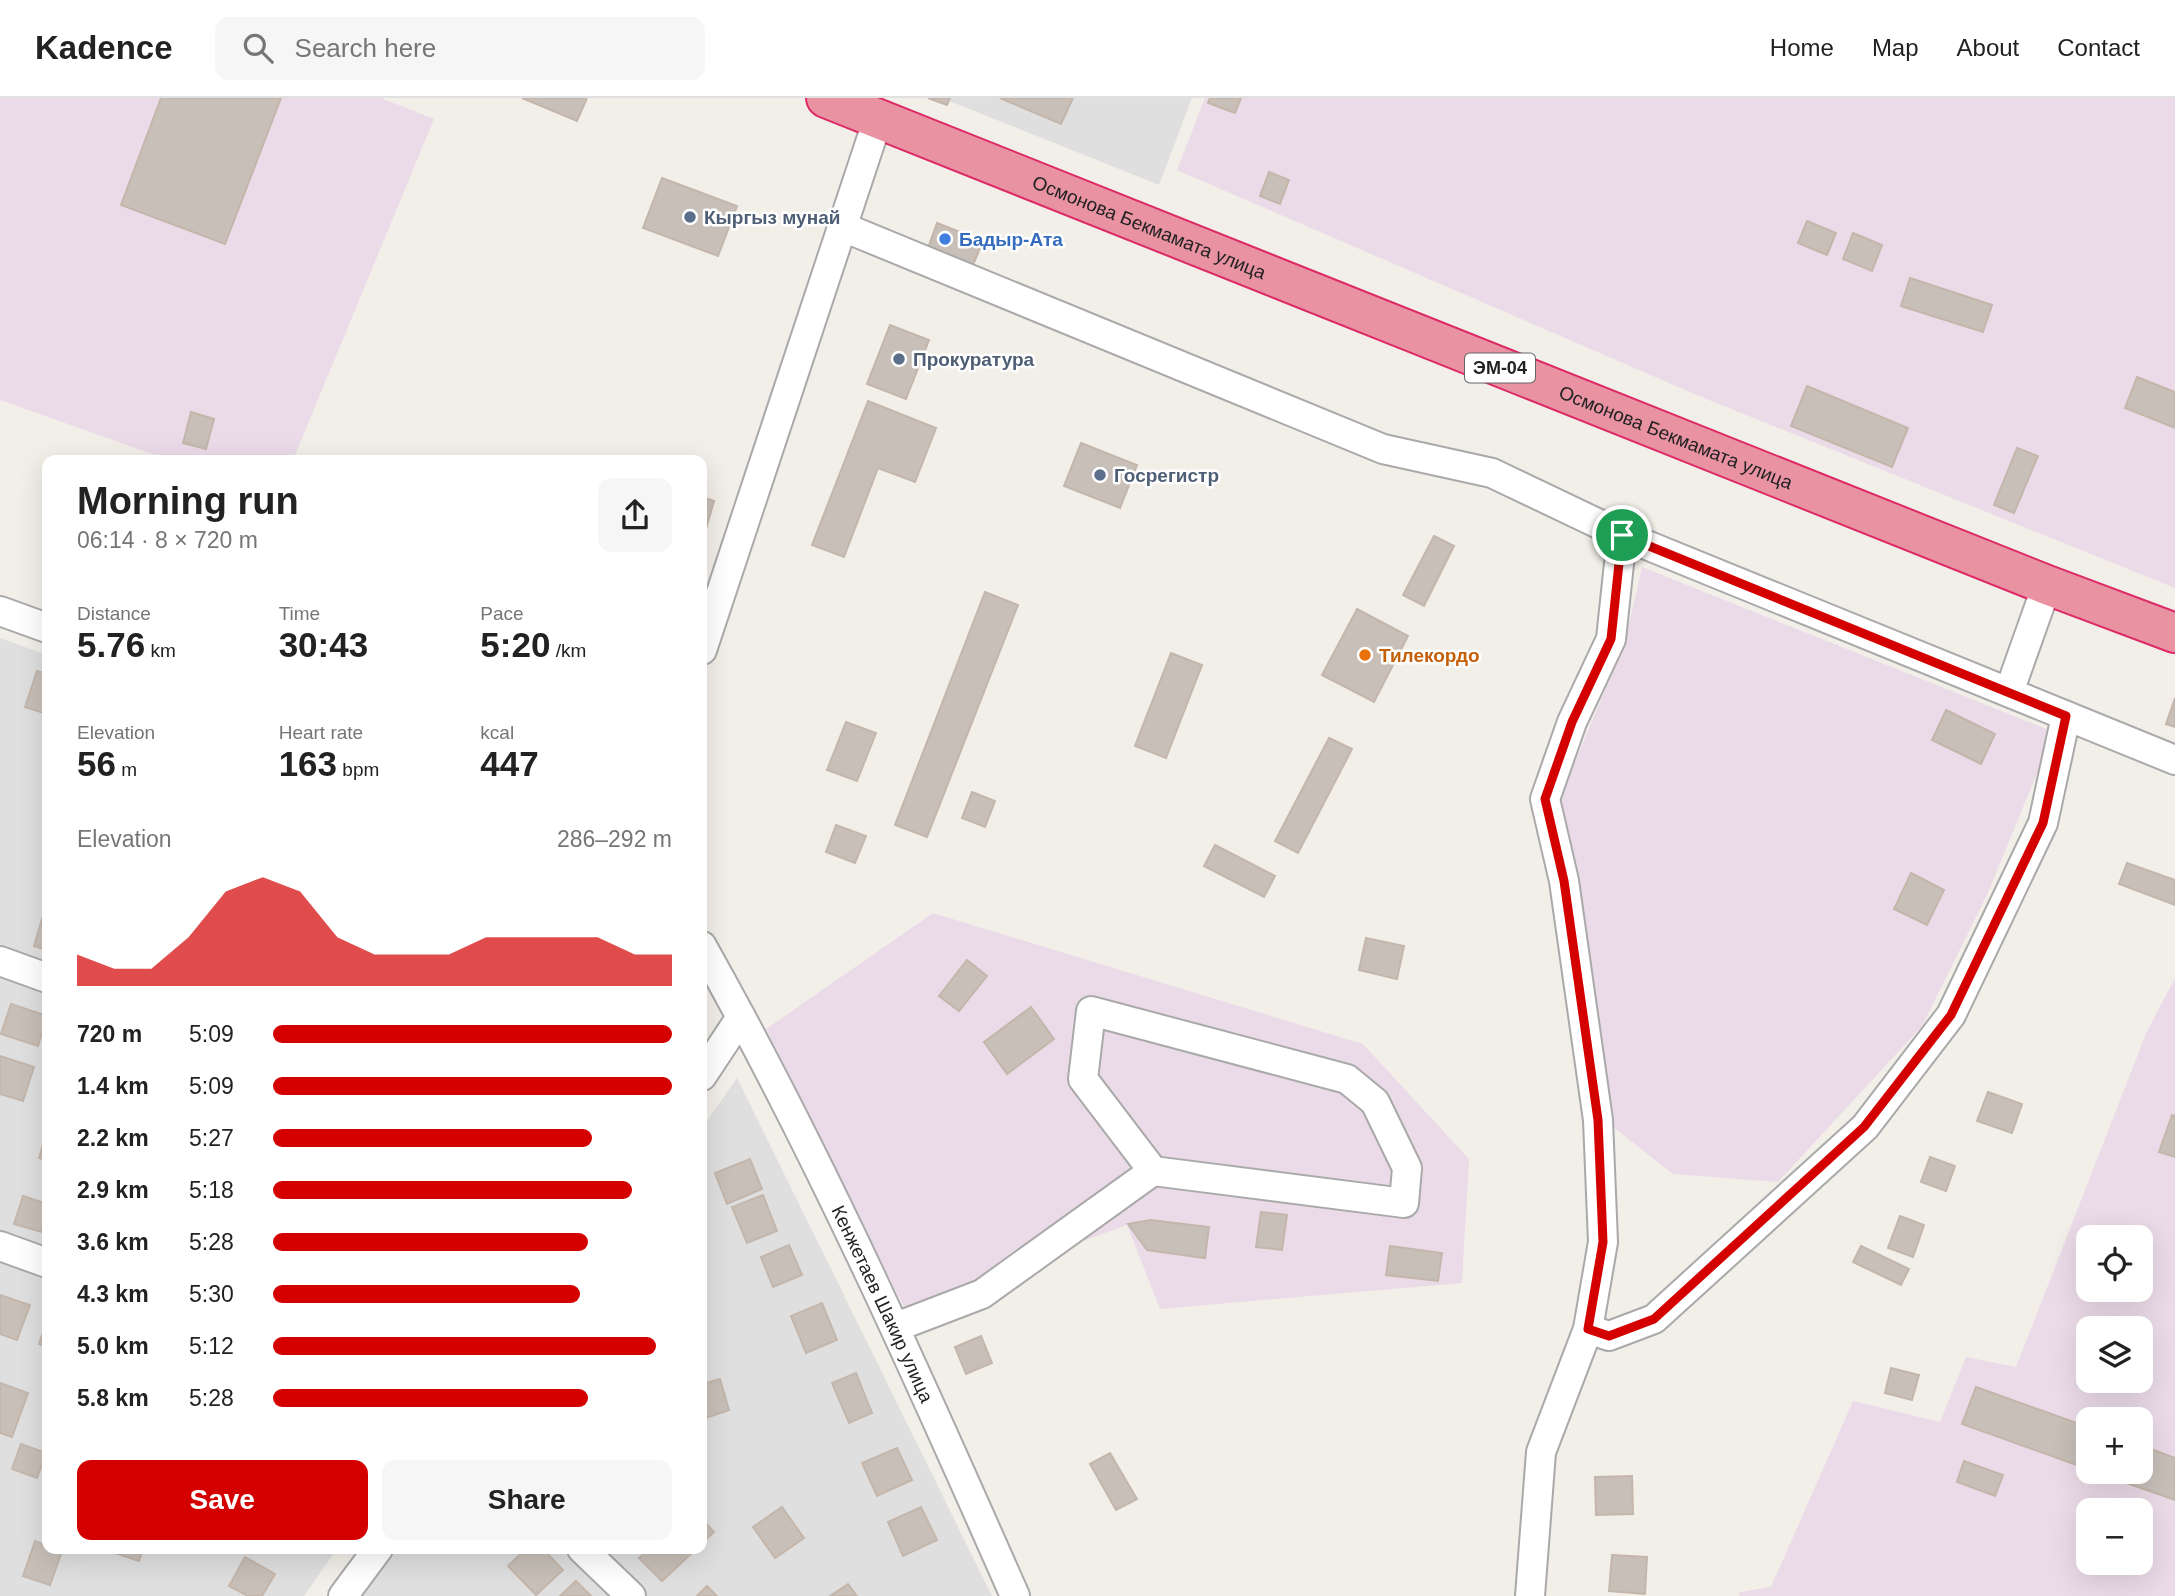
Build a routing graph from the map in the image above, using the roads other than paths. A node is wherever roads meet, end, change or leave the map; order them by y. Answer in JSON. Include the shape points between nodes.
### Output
{"nodes":[{"id":1,"x":826,"y":98,"type":"edge"},
{"id":2,"x":878,"y":119,"type":"junction"},
{"id":3,"x":843,"y":228,"type":"junction"},
{"id":4,"x":1622,"y":535,"type":"junction"},
{"id":5,"x":2047,"y":585,"type":"junction"},
{"id":6,"x":0,"y":611,"type":"edge"},
{"id":7,"x":42,"y":626,"type":"edge"},
{"id":8,"x":2175,"y":633,"type":"edge"},
{"id":9,"x":707,"y":635,"type":"edge"},
{"id":10,"x":2009,"y":692,"type":"junction"},
{"id":11,"x":2066,"y":716,"type":"junction"},
{"id":12,"x":2175,"y":760,"type":"edge"},
{"id":13,"x":707,"y":955,"type":"edge"},
{"id":14,"x":0,"y":961,"type":"edge"},
{"id":15,"x":42,"y":976,"type":"edge"},
{"id":16,"x":741,"y":1017,"type":"junction"},
{"id":17,"x":707,"y":1068,"type":"edge"},
{"id":18,"x":1153,"y":1171,"type":"junction"},
{"id":19,"x":0,"y":1246,"type":"edge"},
{"id":20,"x":42,"y":1261,"type":"edge"},
{"id":21,"x":896,"y":1327,"type":"junction"},
{"id":22,"x":1588,"y":1329,"type":"junction"},
{"id":23,"x":374,"y":1554,"type":"edge"},
{"id":24,"x":587,"y":1554,"type":"edge"},
{"id":25,"x":343,"y":1596,"type":"edge"},
{"id":26,"x":631,"y":1596,"type":"edge"},
{"id":27,"x":1016,"y":1596,"type":"edge"},
{"id":28,"x":1530,"y":1596,"type":"edge"}],
"edges":[{"from":1,"to":2,"type":"highway","name":"Осмонова Бекмамата улица","number":"ЭМ-04"},
{"from":2,"to":3,"type":"street"},
{"from":2,"to":5,"type":"highway","name":"Осмонова Бекмамата улица","number":"ЭМ-04"},
{"from":3,"to":4,"type":"street","via":[[1383,449],[1492,473]]},
{"from":3,"to":9,"type":"street"},
{"from":4,"to":10,"type":"street"},
{"from":4,"to":22,"type":"street","via":[[1611,639],[1572,722],[1545,799],[1564,881],[1598,1120],[1603,1242]]},
{"from":5,"to":8,"type":"highway","name":"Осмонова Бекмамата улица","number":"ЭМ-04"},
{"from":5,"to":10,"type":"street"},
{"from":6,"to":7,"type":"street"},
{"from":10,"to":11,"type":"street"},
{"from":11,"to":12,"type":"street"},
{"from":11,"to":22,"type":"street","via":[[2043,823],[1951,1015],[1864,1127],[1654,1319],[1609,1336]]},
{"from":13,"to":16,"type":"street","name":"Кенжетаев Шакир улица"},
{"from":14,"to":15,"type":"street"},
{"from":16,"to":17,"type":"street"},
{"from":16,"to":21,"type":"street","name":"Кенжетаев Шакир улица"},
{"from":18,"to":18,"type":"street","via":[[1404,1203],[1407,1168],[1375,1102],[1347,1079],[1091,1011],[1083,1079]]},
{"from":18,"to":21,"type":"street","via":[[982,1294]]},
{"from":19,"to":20,"type":"street"},
{"from":21,"to":27,"type":"street","name":"Кенжетаев Шакир улица"},
{"from":22,"to":28,"type":"street","via":[[1541,1452]]},
{"from":23,"to":25,"type":"street"},
{"from":24,"to":26,"type":"street"}]}
